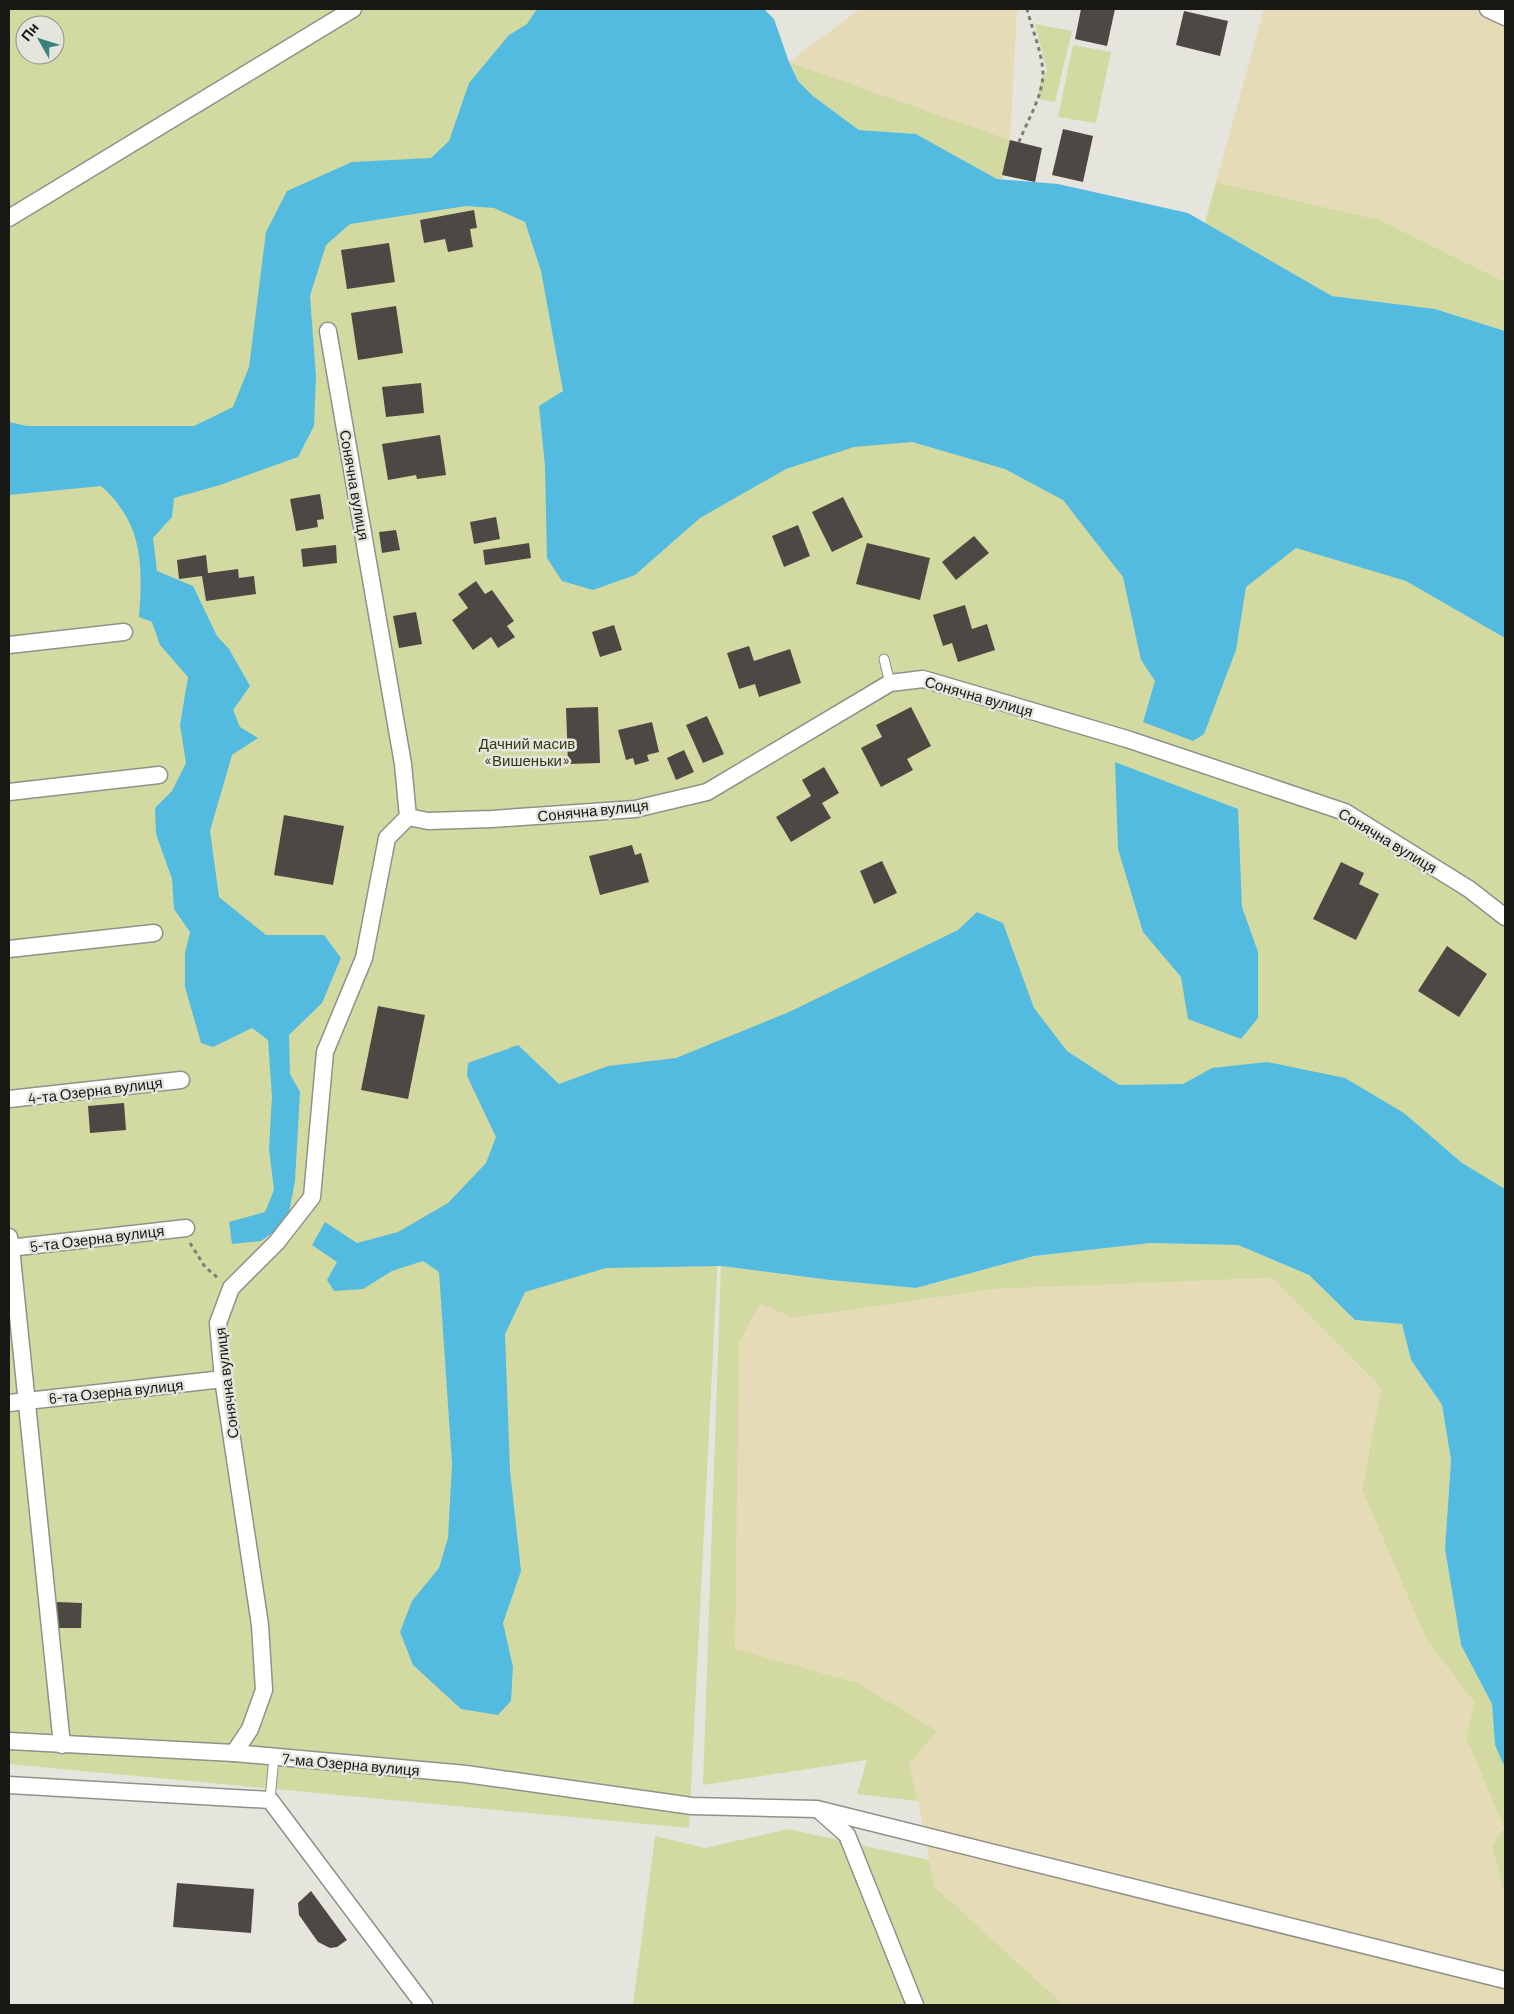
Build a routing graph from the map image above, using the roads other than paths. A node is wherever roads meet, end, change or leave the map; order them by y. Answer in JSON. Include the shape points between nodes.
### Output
{"nodes":[{"id":1,"x":354,"y":9,"type":"edge"},
{"id":2,"x":1488,"y":9,"type":"edge"},
{"id":3,"x":1505,"y":17,"type":"edge"},
{"id":4,"x":9,"y":218,"type":"edge"},
{"id":5,"x":328,"y":331,"type":"dead end"},
{"id":6,"x":124,"y":632,"type":"dead end"},
{"id":7,"x":9,"y":644,"type":"edge"},
{"id":8,"x":884,"y":659,"type":"dead end"},
{"id":9,"x":890,"y":683,"type":"junction"},
{"id":10,"x":159,"y":775,"type":"dead end"},
{"id":11,"x":9,"y":792,"type":"edge"},
{"id":12,"x":408,"y":817,"type":"junction"},
{"id":13,"x":1505,"y":917,"type":"edge"},
{"id":14,"x":154,"y":933,"type":"dead end"},
{"id":15,"x":9,"y":949,"type":"edge"},
{"id":16,"x":181,"y":1080,"type":"dead end"},
{"id":17,"x":9,"y":1099,"type":"edge"},
{"id":18,"x":186,"y":1228,"type":"road end"},
{"id":19,"x":10,"y":1245,"type":"edge"},
{"id":20,"x":223,"y":1379,"type":"junction"},
{"id":21,"x":26,"y":1401,"type":"junction"},
{"id":22,"x":9,"y":1403,"type":"edge"},
{"id":23,"x":9,"y":1741,"type":"edge"},
{"id":24,"x":62,"y":1745,"type":"junction"},
{"id":25,"x":234,"y":1753,"type":"junction"},
{"id":26,"x":274,"y":1757,"type":"junction"},
{"id":27,"x":9,"y":1785,"type":"edge"},
{"id":28,"x":270,"y":1800,"type":"junction"},
{"id":29,"x":817,"y":1809,"type":"junction"},
{"id":30,"x":1503,"y":1979,"type":"edge"},
{"id":31,"x":424,"y":2005,"type":"edge"},
{"id":32,"x":915,"y":2005,"type":"edge"}],
"edges":[{"from":1,"to":4,"type":"street"},
{"from":2,"to":3,"type":"street"},
{"from":5,"to":12,"type":"street","name":"Сонячна вулиця","via":[[402,754]]},
{"from":6,"to":7,"type":"street"},
{"from":8,"to":9,"type":"lane"},
{"from":9,"to":12,"type":"street","name":"Сонячна вулиця","via":[[707,792],[635,809],[482,820],[428,821]]},
{"from":9,"to":13,"type":"street","name":"Сонячна вулиця","via":[[923,679],[1127,739],[1345,812],[1469,890]]},
{"from":10,"to":11,"type":"street"},
{"from":12,"to":20,"type":"street","name":"Сонячна вулиця","via":[[387,838],[364,958],[325,1052],[312,1197],[277,1242],[231,1288],[218,1323]]},
{"from":14,"to":15,"type":"street"},
{"from":16,"to":17,"type":"street","name":"4-та Озерна вулиця"},
{"from":18,"to":19,"type":"street","name":"5-та Озерна вулиця"},
{"from":19,"to":21,"type":"street"},
{"from":20,"to":21,"type":"street","name":"6-та Озерна вулиця"},
{"from":20,"to":25,"type":"street","name":"Сонячна вулиця","via":[[260,1625],[264,1690],[250,1729]]},
{"from":21,"to":22,"type":"street","name":"6-та Озерна вулиця"},
{"from":21,"to":24,"type":"street"},
{"from":23,"to":24,"type":"street","name":"7-ма Озерна вулиця"},
{"from":24,"to":25,"type":"street","name":"7-ма Озерна вулиця"},
{"from":25,"to":26,"type":"street","name":"7-ма Озерна вулиця"},
{"from":26,"to":28,"type":"lane"},
{"from":26,"to":29,"type":"street","name":"7-ма Озерна вулиця","via":[[466,1774],[692,1806]]},
{"from":27,"to":28,"type":"street"},
{"from":28,"to":31,"type":"street"},
{"from":29,"to":30,"type":"street","name":"7-ма Озерна вулиця"},
{"from":29,"to":32,"type":"street","via":[[847,1835]]}]}
